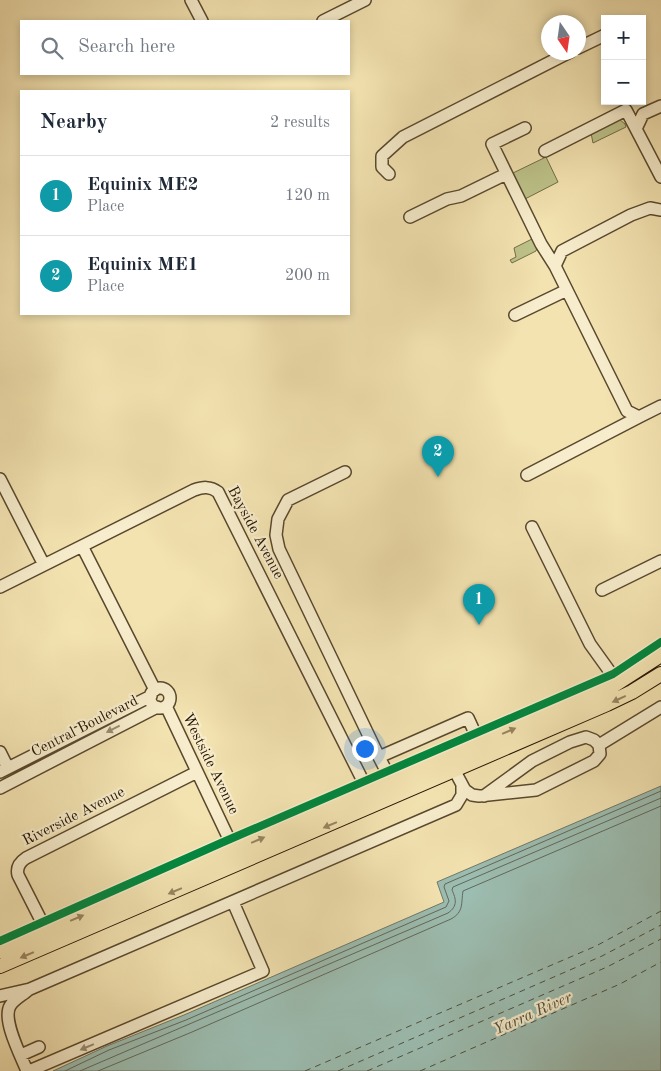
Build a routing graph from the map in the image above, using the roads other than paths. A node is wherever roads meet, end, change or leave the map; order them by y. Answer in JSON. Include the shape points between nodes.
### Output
{"nodes":[{"id":1,"x":191,"y":0,"type":"edge"},
{"id":2,"x":365,"y":0,"type":"edge"},
{"id":3,"x":201,"y":20,"type":"edge"},
{"id":4,"x":325,"y":20,"type":"edge"},
{"id":5,"x":601,"y":37,"type":"edge"},
{"id":6,"x":586,"y":44,"type":"edge"},
{"id":7,"x":554,"y":60,"type":"edge"},
{"id":8,"x":624,"y":106,"type":"edge"},
{"id":9,"x":661,"y":106,"type":"edge"},
{"id":10,"x":525,"y":128,"type":"dead end"},
{"id":11,"x":636,"y":129,"type":"junction"},
{"id":12,"x":545,"y":151,"type":"dead end"},
{"id":13,"x":389,"y":174,"type":"dead end"},
{"id":14,"x":506,"y":174,"type":"junction"},
{"id":15,"x":661,"y":177,"type":"edge"},
{"id":16,"x":661,"y":210,"type":"edge"},
{"id":17,"x":410,"y":217,"type":"dead end"},
{"id":18,"x":555,"y":266,"type":"junction"},
{"id":19,"x":567,"y":290,"type":"junction"},
{"id":20,"x":515,"y":315,"type":"dead end"},
{"id":21,"x":661,"y":406,"type":"edge"},
{"id":22,"x":640,"y":417,"type":"junction"},
{"id":23,"x":346,"y":472,"type":"dead end"},
{"id":24,"x":527,"y":475,"type":"dead end"},
{"id":25,"x":0,"y":479,"type":"edge"},
{"id":26,"x":532,"y":527,"type":"dead end"},
{"id":27,"x":82,"y":546,"type":"junction"},
{"id":28,"x":661,"y":561,"type":"edge"},
{"id":29,"x":44,"y":565,"type":"junction"},
{"id":30,"x":0,"y":586,"type":"edge"},
{"id":31,"x":602,"y":590,"type":"dead end"},
{"id":32,"x":661,"y":655,"type":"edge"},
{"id":33,"x":661,"y":674,"type":"edge"},
{"id":34,"x":618,"y":683,"type":"junction"},
{"id":35,"x":153,"y":693,"type":"junction"},
{"id":36,"x":161,"y":706,"type":"junction"},
{"id":37,"x":661,"y":707,"type":"edge"},
{"id":38,"x":74,"y":734,"type":"junction"},
{"id":39,"x":480,"y":744,"type":"junction"},
{"id":40,"x":599,"y":745,"type":"junction"},
{"id":41,"x":80,"y":747,"type":"junction"},
{"id":42,"x":0,"y":752,"type":"edge"},
{"id":43,"x":379,"y":757,"type":"junction"},
{"id":44,"x":448,"y":757,"type":"junction"},
{"id":45,"x":4,"y":770,"type":"edge"},
{"id":46,"x":454,"y":771,"type":"junction"},
{"id":47,"x":197,"y":772,"type":"junction"},
{"id":48,"x":392,"y":782,"type":"junction"},
{"id":49,"x":5,"y":785,"type":"edge"},
{"id":50,"x":462,"y":786,"type":"junction"},
{"id":51,"x":368,"y":792,"type":"junction"},
{"id":52,"x":398,"y":795,"type":"junction"},
{"id":53,"x":484,"y":796,"type":"junction"},
{"id":54,"x":374,"y":805,"type":"junction"},
{"id":55,"x":235,"y":850,"type":"junction"},
{"id":56,"x":240,"y":863,"type":"junction"},
{"id":57,"x":233,"y":902,"type":"junction"},
{"id":58,"x":47,"y":931,"type":"junction"},
{"id":59,"x":53,"y":944,"type":"junction"},
{"id":60,"x":0,"y":951,"type":"edge"},
{"id":61,"x":0,"y":966,"type":"edge"},
{"id":62,"x":26,"y":992,"type":"junction"},
{"id":63,"x":0,"y":996,"type":"edge"},
{"id":64,"x":0,"y":1005,"type":"edge"},
{"id":65,"x":39,"y":1047,"type":"dead end"},
{"id":66,"x":21,"y":1055,"type":"junction"},
{"id":67,"x":28,"y":1071,"type":"edge"}],
"edges":[{"from":1,"to":3,"type":"lane"},
{"from":2,"to":4,"type":"lane"},
{"from":5,"to":6,"type":"lane"},
{"from":7,"to":13,"type":"lane","via":[[403,137],[382,156],[382,167]]},
{"from":8,"to":11,"type":"lane"},
{"from":8,"to":12,"type":"lane"},
{"from":9,"to":11,"type":"lane","via":[[643,114]]},
{"from":10,"to":14,"type":"lane","via":[[492,144]]},
{"from":11,"to":15,"type":"lane"},
{"from":14,"to":17,"type":"lane"},
{"from":14,"to":18,"type":"lane"},
{"from":16,"to":18,"type":"lane","via":[[650,208],[631,215],[562,251]]},
{"from":18,"to":19,"type":"lane"},
{"from":19,"to":20,"type":"lane"},
{"from":19,"to":22,"type":"lane","via":[[627,410]]},
{"from":21,"to":22,"type":"lane"},
{"from":22,"to":24,"type":"lane"},
{"from":23,"to":43,"type":"lane","via":[[288,500],[278,519],[276,535],[279,550]]},
{"from":25,"to":29,"type":"lane"},
{"from":26,"to":34,"type":"lane","via":[[590,644]]},
{"from":27,"to":29,"type":"lane","name":"Bayside Avenue"},
{"from":27,"to":35,"type":"lane"},
{"from":27,"to":51,"type":"lane","name":"Bayside Avenue","via":[[194,490],[209,487],[218,492]]},
{"from":28,"to":31,"type":"lane"},
{"from":29,"to":30,"type":"lane","name":"Bayside Avenue"},
{"from":32,"to":34,"type":"main road"},
{"from":33,"to":46,"type":"main road","one_way":true,"via":[[607,704]]},
{"from":39,"to":34,"type":"main road","one_way":true},
{"from":35,"to":36,"type":"lane","via":[[152,704]]},
{"from":35,"to":36,"type":"lane","via":[[161,688],[167,691],[170,697]]},
{"from":35,"to":38,"type":"lane","name":"Central Boulevard"},
{"from":36,"to":41,"type":"lane","name":"Central Boulevard","one_way":true},
{"from":36,"to":47,"type":"lane","name":"Westside Avenue"},
{"from":37,"to":40,"type":"lane"},
{"from":38,"to":41,"type":"lane"},
{"from":38,"to":45,"type":"lane","name":"Central Boulevard"},
{"from":39,"to":43,"type":"lane","via":[[468,718]]},
{"from":39,"to":44,"type":"main road"},
{"from":40,"to":53,"type":"lane","via":[[586,737],[570,742],[532,761]]},
{"from":40,"to":53,"type":"lane","via":[[600,754],[594,761],[544,787]]},
{"from":41,"to":49,"type":"lane","name":"Central Boulevard"},
{"from":42,"to":45,"type":"lane"},
{"from":43,"to":48,"type":"lane"},
{"from":44,"to":46,"type":"lane"},
{"from":44,"to":48,"type":"main road"},
{"from":45,"to":49,"type":"lane"},
{"from":46,"to":50,"type":"lane"},
{"from":46,"to":52,"type":"main road"},
{"from":47,"to":55,"type":"lane","name":"Westside Avenue"},
{"from":47,"to":58,"type":"lane","name":"Riverside Avenue","via":[[20,863],[18,875]]},
{"from":48,"to":51,"type":"main road"},
{"from":48,"to":52,"type":"lane"},
{"from":50,"to":53,"type":"lane","via":[[472,795]]},
{"from":50,"to":57,"type":"lane","via":[[462,795],[456,805]]},
{"from":51,"to":54,"type":"lane","name":"Bayside Avenue"},
{"from":55,"to":51,"type":"main road","one_way":true},
{"from":52,"to":54,"type":"main road"},
{"from":54,"to":56,"type":"main road","one_way":true},
{"from":55,"to":56,"type":"lane","name":"Westside Avenue"},
{"from":58,"to":55,"type":"main road","one_way":true},
{"from":56,"to":59,"type":"main road","one_way":true},
{"from":57,"to":62,"type":"lane"},
{"from":57,"to":67,"type":"lane","one_way":true,"via":[[263,971]]},
{"from":58,"to":59,"type":"lane","name":"Riverside Avenue"},
{"from":58,"to":60,"type":"main road"},
{"from":59,"to":61,"type":"main road","one_way":true},
{"from":62,"to":63,"type":"lane"},
{"from":62,"to":64,"type":"lane"},
{"from":62,"to":66,"type":"lane","via":[[11,1006],[8,1017]]},
{"from":65,"to":66,"type":"lane"},
{"from":66,"to":67,"type":"lane"}]}
